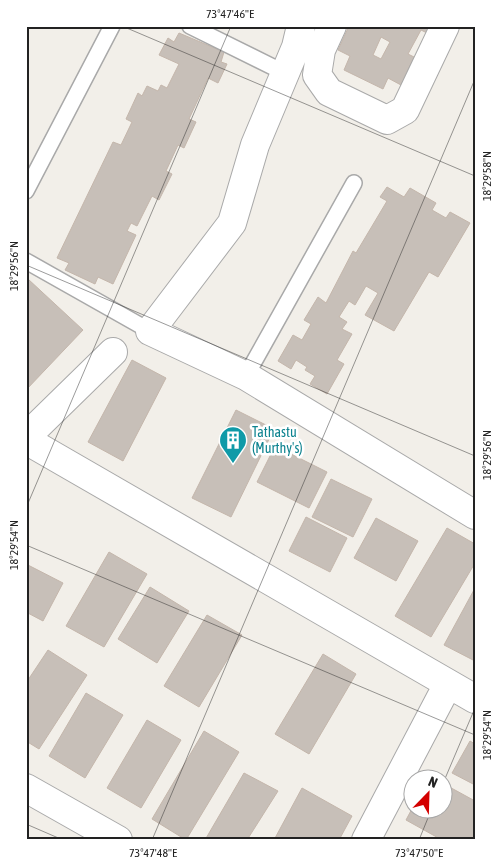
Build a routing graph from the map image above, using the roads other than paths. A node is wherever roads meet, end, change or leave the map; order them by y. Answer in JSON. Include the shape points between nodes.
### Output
{"nodes":[{"id":1,"x":112,"y":26,"type":"edge"},
{"id":2,"x":190,"y":26,"type":"edge"},
{"id":3,"x":301,"y":26,"type":"edge"},
{"id":4,"x":332,"y":26,"type":"edge"},
{"id":5,"x":445,"y":26,"type":"edge"},
{"id":6,"x":286,"y":73,"type":"junction"},
{"id":7,"x":354,"y":183,"type":"dead end"},
{"id":8,"x":26,"y":191,"type":"edge"},
{"id":9,"x":26,"y":261,"type":"edge"},
{"id":10,"x":150,"y":330,"type":"junction"},
{"id":11,"x":113,"y":352,"type":"dead end"},
{"id":12,"x":246,"y":376,"type":"junction"},
{"id":13,"x":26,"y":438,"type":"edge"},
{"id":14,"x":475,"y":515,"type":"edge"},
{"id":15,"x":448,"y":684,"type":"junction"},
{"id":16,"x":475,"y":699,"type":"edge"},
{"id":17,"x":26,"y":788,"type":"edge"},
{"id":18,"x":118,"y":840,"type":"edge"},
{"id":19,"x":366,"y":840,"type":"edge"}],
"edges":[{"from":1,"to":8,"type":"lane"},
{"from":2,"to":6,"type":"lane"},
{"from":3,"to":6,"type":"street"},
{"from":4,"to":5,"type":"street","via":[[321,50],[318,75],[329,92],[387,120],[405,110]]},
{"from":6,"to":10,"type":"street","via":[[256,145],[232,223]]},
{"from":7,"to":12,"type":"lane"},
{"from":9,"to":10,"type":"lane"},
{"from":10,"to":12,"type":"street"},
{"from":11,"to":13,"type":"street"},
{"from":12,"to":14,"type":"street"},
{"from":13,"to":15,"type":"street"},
{"from":15,"to":16,"type":"street"},
{"from":15,"to":19,"type":"street"},
{"from":17,"to":18,"type":"street"}]}
